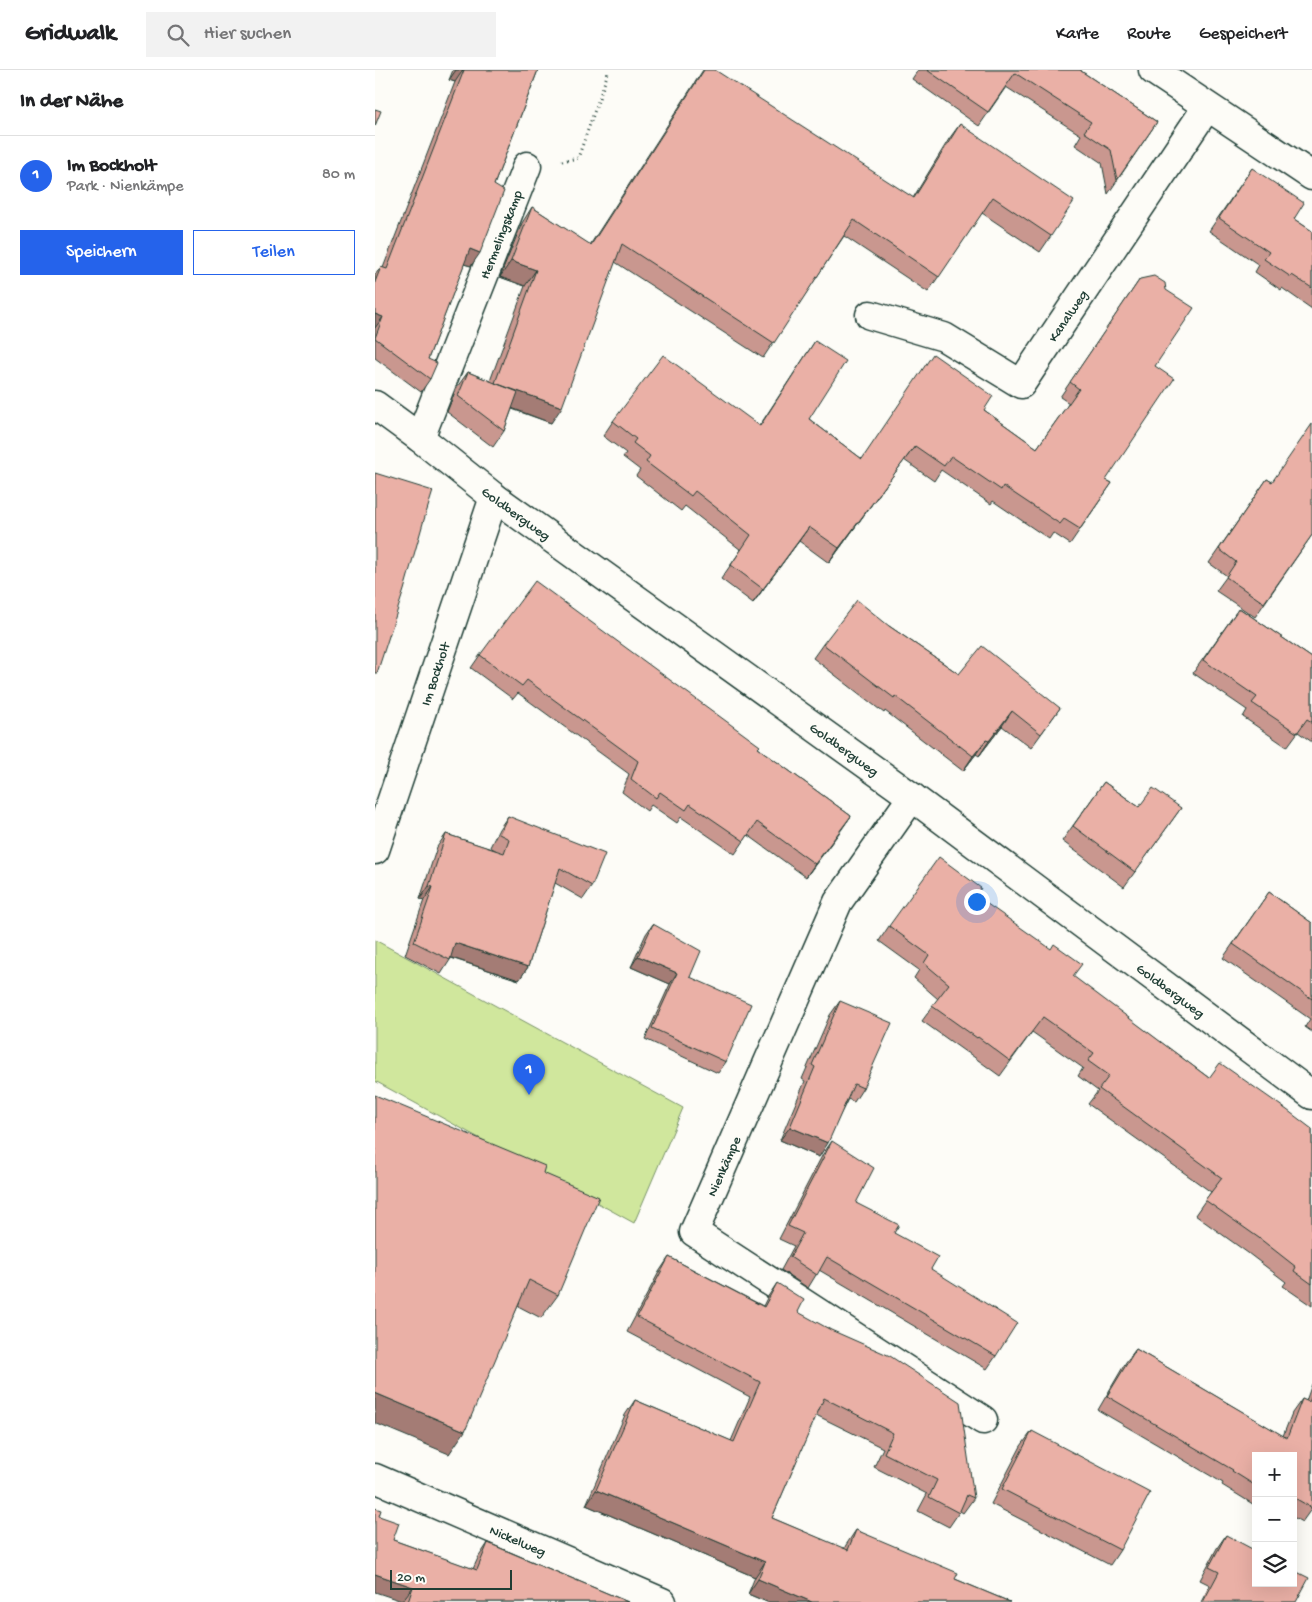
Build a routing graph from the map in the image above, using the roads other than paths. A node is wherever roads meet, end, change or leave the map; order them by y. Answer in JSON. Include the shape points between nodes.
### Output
{"nodes":[{"id":1,"x":1153,"y":70,"type":"edge"},
{"id":2,"x":1207,"y":107,"type":"junction"},
{"id":3,"x":527,"y":166,"type":"road end"},
{"id":4,"x":1312,"y":176,"type":"edge"},
{"id":5,"x":870,"y":315,"type":"dead end"},
{"id":6,"x":375,"y":405,"type":"edge"},
{"id":7,"x":421,"y":438,"type":"junction"},
{"id":8,"x":494,"y":497,"type":"junction"},
{"id":9,"x":912,"y":797,"type":"junction"},
{"id":10,"x":375,"y":850,"type":"edge"},
{"id":11,"x":1312,"y":1095,"type":"edge"},
{"id":12,"x":983,"y":1420,"type":"dead end"},
{"id":13,"x":375,"y":1478,"type":"edge"},
{"id":14,"x":662,"y":1602,"type":"edge"}],
"edges":[{"from":1,"to":2,"type":"street"},
{"from":2,"to":4,"type":"street"},
{"from":2,"to":5,"type":"street","name":"Kanalweg","via":[[1021,384],[944,337]]},
{"from":3,"to":7,"type":"street","name":"Hermelingskamp"},
{"from":6,"to":7,"type":"street","name":"Goldbergweg"},
{"from":7,"to":8,"type":"street","name":"Goldbergweg"},
{"from":8,"to":9,"type":"street","name":"Goldbergweg"},
{"from":8,"to":10,"type":"street","name":"Im Bockholt"},
{"from":9,"to":11,"type":"street","name":"Goldbergweg"},
{"from":9,"to":12,"type":"street","name":"Nienkämpe","via":[[838,902],[694,1232]]},
{"from":13,"to":14,"type":"street","name":"Nickelweg"}]}
